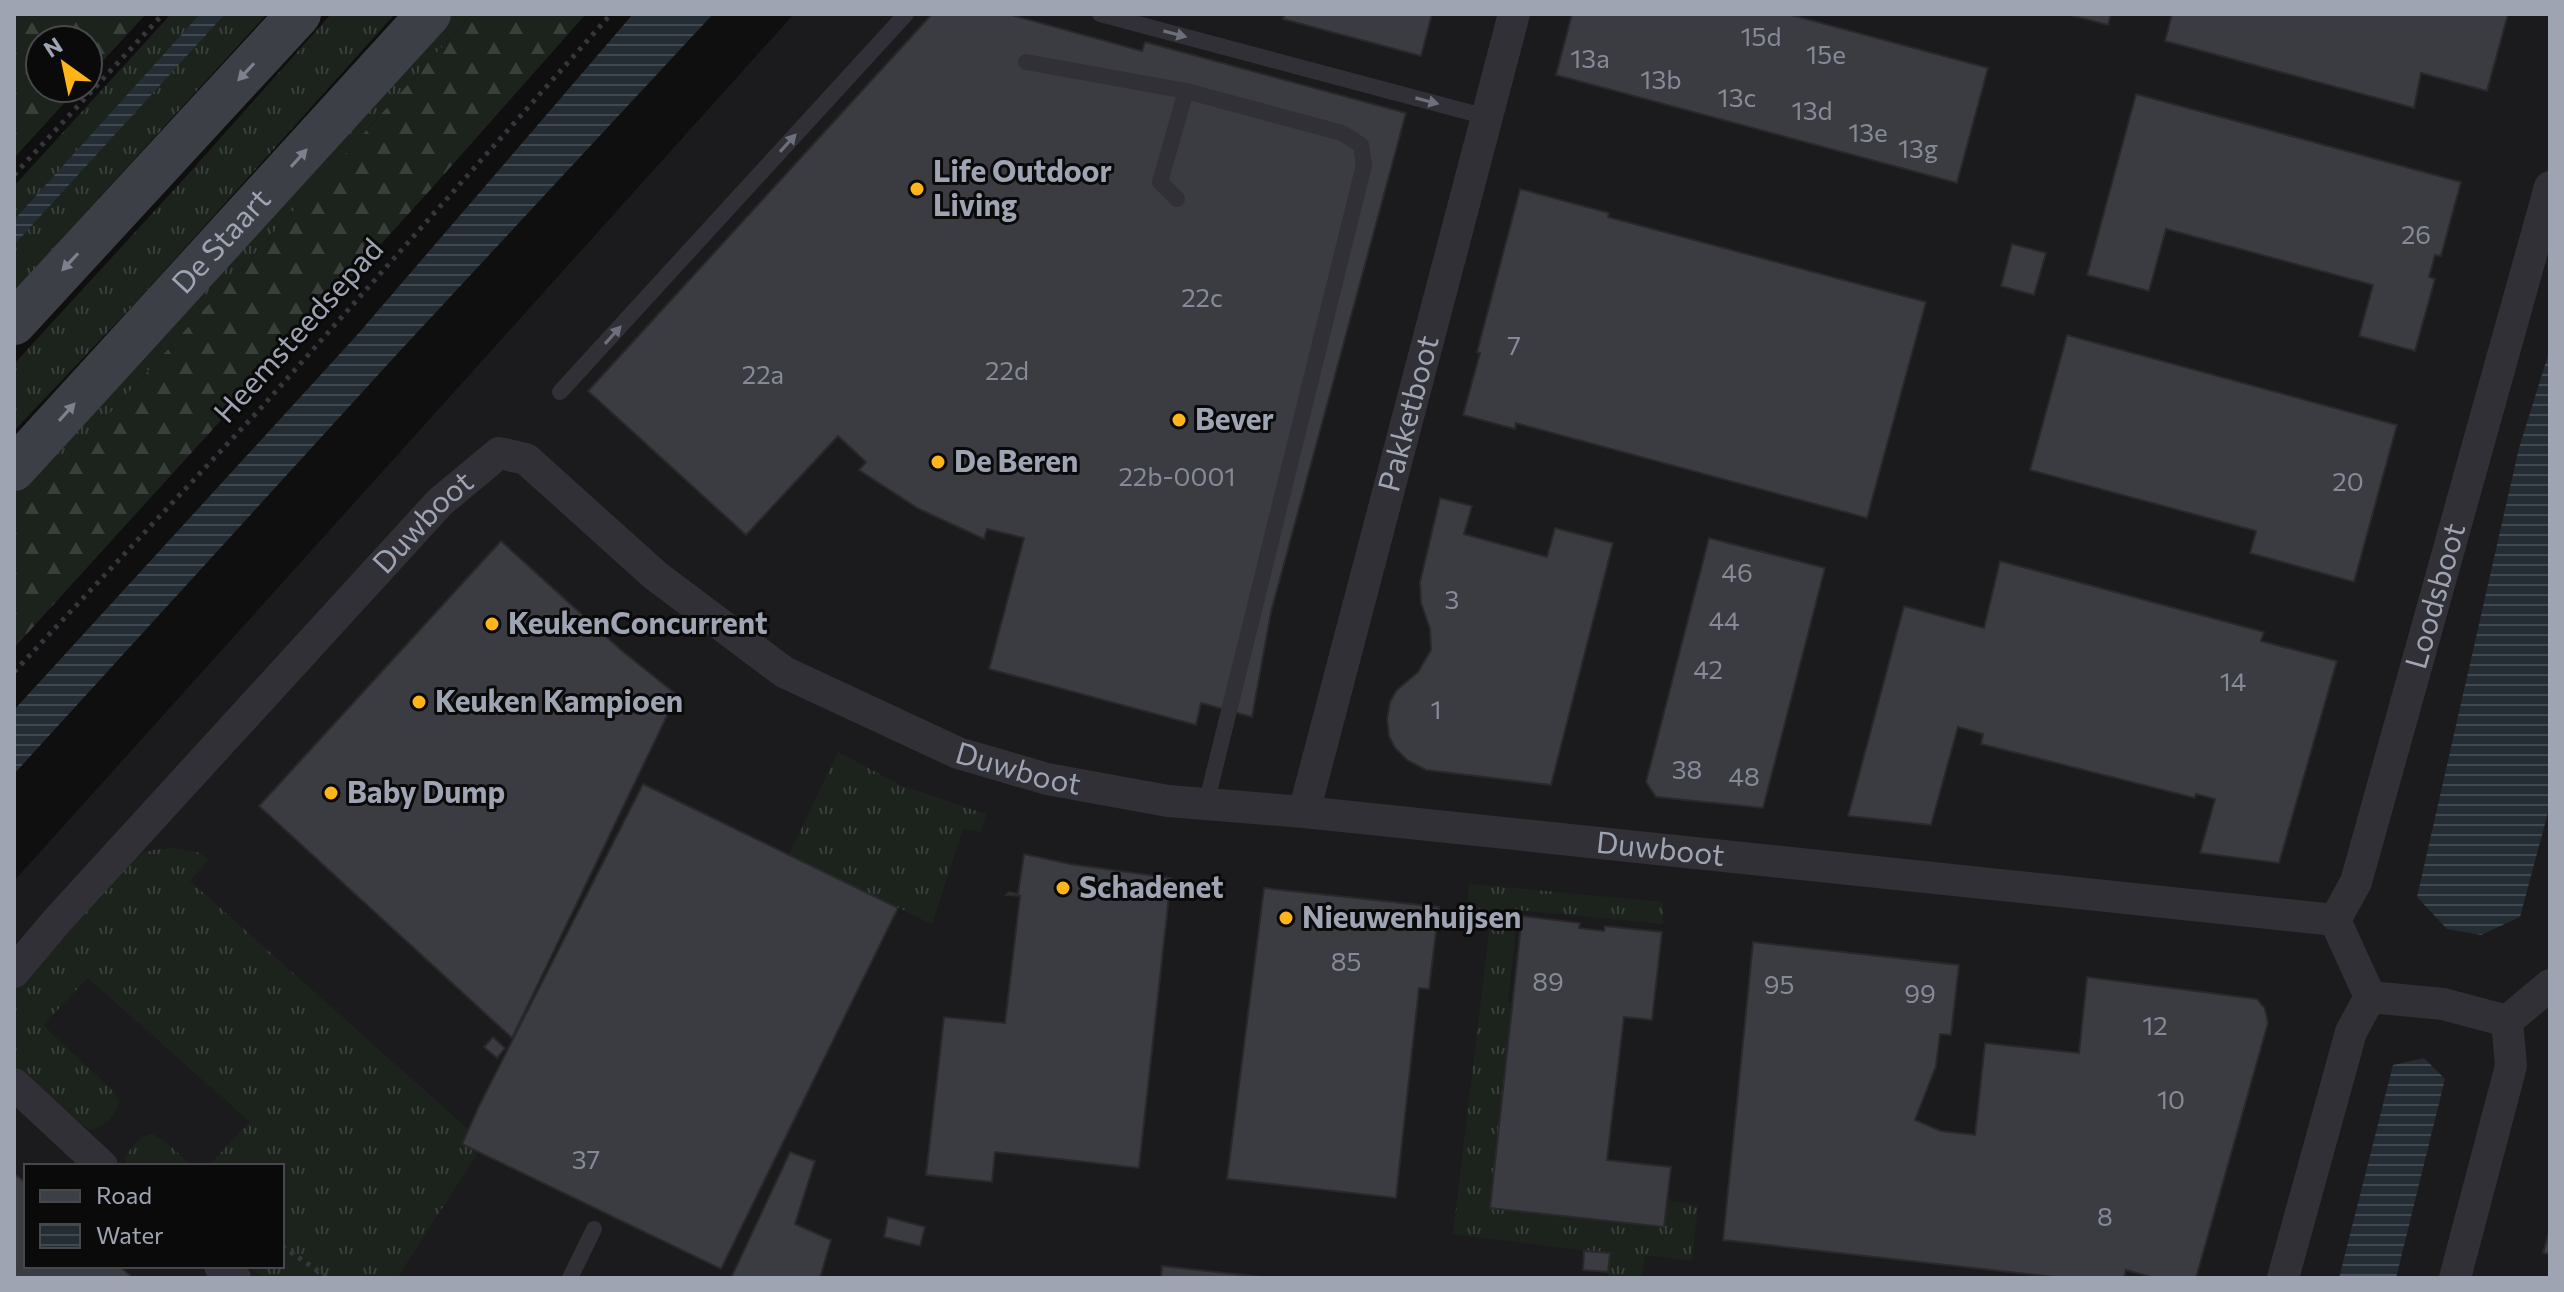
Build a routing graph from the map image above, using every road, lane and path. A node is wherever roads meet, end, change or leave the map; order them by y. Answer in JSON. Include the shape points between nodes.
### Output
{"nodes":[{"id":1,"x":163,"y":14,"type":"edge"},
{"id":2,"x":299,"y":14,"type":"edge"},
{"id":3,"x":429,"y":14,"type":"edge"},
{"id":4,"x":611,"y":14,"type":"edge"},
{"id":5,"x":906,"y":14,"type":"edge"},
{"id":6,"x":1100,"y":14,"type":"edge"},
{"id":7,"x":1514,"y":14,"type":"edge"},
{"id":8,"x":1026,"y":62,"type":"dead end"},
{"id":9,"x":1186,"y":91,"type":"junction"},
{"id":10,"x":1487,"y":117,"type":"junction"},
{"id":11,"x":14,"y":175,"type":"edge"},
{"id":12,"x":2550,"y":187,"type":"edge"},
{"id":13,"x":1177,"y":199,"type":"dead end"},
{"id":14,"x":14,"y":323,"type":"edge"},
{"id":15,"x":560,"y":392,"type":"dead end"},
{"id":16,"x":14,"y":469,"type":"edge"},
{"id":17,"x":14,"y":672,"type":"edge"},
{"id":18,"x":1206,"y":804,"type":"junction"},
{"id":19,"x":1304,"y":812,"type":"junction"},
{"id":20,"x":2335,"y":920,"type":"junction"},
{"id":21,"x":14,"y":972,"type":"edge"},
{"id":22,"x":2550,"y":985,"type":"edge"},
{"id":23,"x":2370,"y":997,"type":"junction"},
{"id":24,"x":2507,"y":1021,"type":"junction"},
{"id":25,"x":14,"y":1084,"type":"edge"},
{"id":26,"x":100,"y":1164,"type":"edge"},
{"id":27,"x":594,"y":1229,"type":"dead end"},
{"id":28,"x":284,"y":1247,"type":"edge"},
{"id":29,"x":328,"y":1278,"type":"edge"},
{"id":30,"x":570,"y":1278,"type":"edge"},
{"id":31,"x":2283,"y":1278,"type":"edge"},
{"id":32,"x":2455,"y":1278,"type":"edge"}],
"edges":[{"from":1,"to":11,"type":"path"},
{"from":2,"to":14,"type":"main road","one_way":true},
{"from":16,"to":3,"type":"main road","name":"De Staart","one_way":true},
{"from":4,"to":17,"type":"path","name":"Heemsteedsepad","via":[[261,408]]},
{"from":15,"to":5,"type":"lane","one_way":true},
{"from":6,"to":10,"type":"lane","one_way":true},
{"from":7,"to":10,"type":"street","name":"Pakketboot"},
{"from":8,"to":9,"type":"lane"},
{"from":9,"to":13,"type":"lane","via":[[1160,182]]},
{"from":9,"to":18,"type":"lane","via":[[1342,133],[1361,145],[1364,165]]},
{"from":10,"to":19,"type":"street","name":"Pakketboot"},
{"from":12,"to":20,"type":"street","name":"Loodsboot","via":[[2356,882]]},
{"from":18,"to":19,"type":"street","name":"Duwboot"},
{"from":18,"to":21,"type":"street","name":"Duwboot","via":[[1047,779],[958,753],[784,672],[656,576],[526,459],[499,453],[440,502]]},
{"from":19,"to":20,"type":"street","name":"Duwboot"},
{"from":20,"to":23,"type":"street"},
{"from":22,"to":24,"type":"street"},
{"from":23,"to":24,"type":"street","via":[[2443,1004]]},
{"from":23,"to":31,"type":"street","via":[[2351,1032]]},
{"from":24,"to":32,"type":"street","via":[[2511,1066]]},
{"from":25,"to":26,"type":"street"},
{"from":27,"to":30,"type":"lane"},
{"from":28,"to":29,"type":"path"}]}
